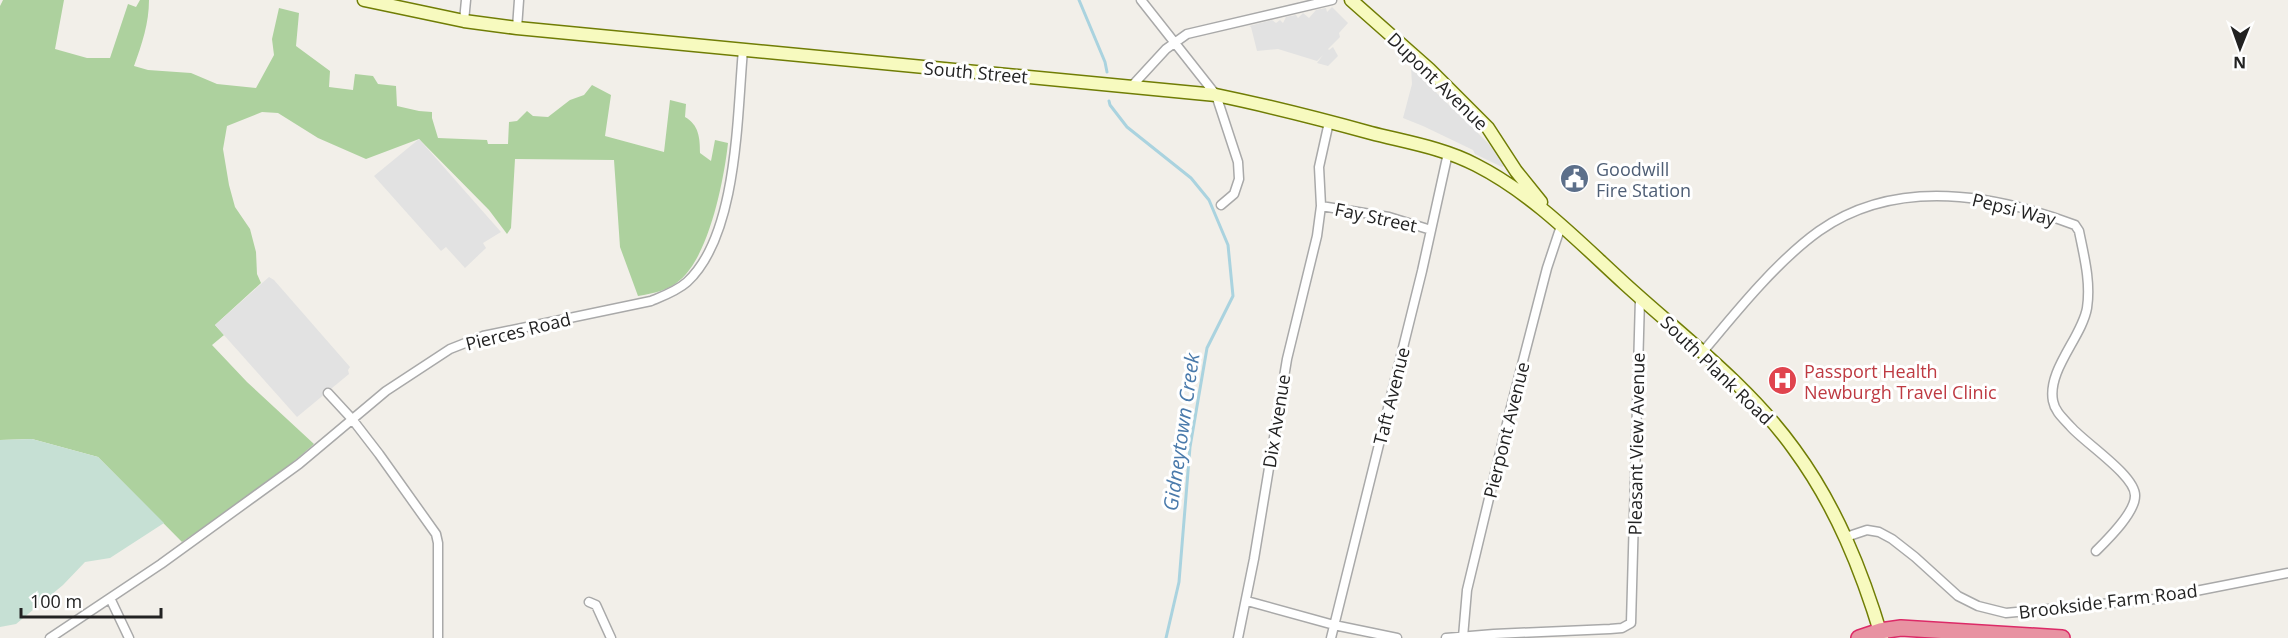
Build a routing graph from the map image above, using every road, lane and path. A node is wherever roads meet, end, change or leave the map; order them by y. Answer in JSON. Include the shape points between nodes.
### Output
{"nodes":[{"id":1,"x":364,"y":0,"type":"edge"},
{"id":2,"x":466,"y":0,"type":"edge"},
{"id":3,"x":519,"y":0,"type":"edge"},
{"id":4,"x":1141,"y":0,"type":"edge"},
{"id":5,"x":1332,"y":0,"type":"edge"},
{"id":6,"x":1352,"y":0,"type":"edge"},
{"id":7,"x":464,"y":21,"type":"junction"},
{"id":8,"x":517,"y":28,"type":"junction"},
{"id":9,"x":1173,"y":42,"type":"junction"},
{"id":10,"x":743,"y":50,"type":"junction"},
{"id":11,"x":1131,"y":87,"type":"junction"},
{"id":12,"x":1216,"y":95,"type":"junction"},
{"id":13,"x":1329,"y":122,"type":"junction"},
{"id":14,"x":1448,"y":153,"type":"junction"},
{"id":15,"x":1221,"y":205,"type":"dead end"},
{"id":16,"x":1321,"y":206,"type":"junction"},
{"id":17,"x":1561,"y":226,"type":"junction"},
{"id":18,"x":1431,"y":230,"type":"junction"},
{"id":19,"x":1640,"y":298,"type":"junction"},
{"id":20,"x":1702,"y":353,"type":"junction"},
{"id":21,"x":328,"y":393,"type":"dead end"},
{"id":22,"x":352,"y":418,"type":"junction"},
{"id":23,"x":1846,"y":537,"type":"junction"},
{"id":24,"x":2096,"y":551,"type":"dead end"},
{"id":25,"x":2288,"y":573,"type":"edge"},
{"id":26,"x":110,"y":598,"type":"junction"},
{"id":27,"x":1247,"y":601,"type":"junction"},
{"id":28,"x":589,"y":602,"type":"dead end"},
{"id":29,"x":1334,"y":625,"type":"junction"},
{"id":30,"x":1881,"y":634,"type":"edge"},
{"id":31,"x":1463,"y":637,"type":"edge"},
{"id":32,"x":1481,"y":637,"type":"edge"},
{"id":33,"x":50,"y":638,"type":"edge"},
{"id":34,"x":129,"y":638,"type":"edge"},
{"id":35,"x":438,"y":638,"type":"edge"},
{"id":36,"x":612,"y":638,"type":"edge"},
{"id":37,"x":1238,"y":638,"type":"edge"},
{"id":38,"x":1331,"y":638,"type":"edge"},
{"id":39,"x":1397,"y":638,"type":"edge"},
{"id":40,"x":1446,"y":638,"type":"edge"},
{"id":41,"x":1859,"y":638,"type":"edge"},
{"id":42,"x":2062,"y":638,"type":"edge"}],
"edges":[{"from":1,"to":7,"type":"street","name":"South Street"},
{"from":2,"to":7,"type":"street"},
{"from":3,"to":8,"type":"street"},
{"from":4,"to":9,"type":"street"},
{"from":5,"to":9,"type":"street","via":[[1187,34]]},
{"from":6,"to":17,"type":"street","name":"Dupont Avenue","via":[[1488,128],[1516,171]]},
{"from":7,"to":8,"type":"street","name":"South Street"},
{"from":8,"to":10,"type":"street","name":"South Street"},
{"from":9,"to":11,"type":"street"},
{"from":9,"to":12,"type":"street"},
{"from":10,"to":11,"type":"street","name":"South Street"},
{"from":10,"to":22,"type":"street","name":"Pierces Road","via":[[725,209],[707,255],[685,284],[651,300],[483,336],[450,349],[412,372]]},
{"from":11,"to":12,"type":"street","name":"South Street"},
{"from":12,"to":13,"type":"street","name":"South Street"},
{"from":12,"to":15,"type":"street","via":[[1238,162],[1239,179],[1234,194]]},
{"from":13,"to":14,"type":"street","name":"South Street"},
{"from":13,"to":16,"type":"street","name":"Dix Avenue","via":[[1319,167]]},
{"from":14,"to":17,"type":"street","name":"South Street","via":[[1503,180]]},
{"from":14,"to":18,"type":"street","name":"Taft Avenue"},
{"from":16,"to":18,"type":"street","name":"Fay Street","via":[[1389,217]]},
{"from":16,"to":27,"type":"street","name":"Dix Avenue","via":[[1287,359]]},
{"from":17,"to":19,"type":"street","name":"South Plank Road"},
{"from":17,"to":31,"type":"street","name":"Pierpont Avenue","via":[[1507,422],[1467,590]]},
{"from":18,"to":29,"type":"street","name":"Taft Avenue"},
{"from":19,"to":20,"type":"street","name":"South Plank Road"},
{"from":19,"to":32,"type":"street","name":"Pleasant View Avenue","via":[[1632,620],[1622,628]]},
{"from":20,"to":23,"type":"street","name":"South Plank Road","via":[[1735,382],[1793,447],[1816,480]]},
{"from":20,"to":24,"type":"street","name":"Pepsi Way","via":[[1796,250],[1820,231],[1864,208],[1923,195],[1959,195],[2075,225],[2088,283],[2087,308],[2059,368],[2053,400],[2057,412],[2125,477],[2136,496],[2127,516]]},
{"from":21,"to":22,"type":"street"},
{"from":22,"to":26,"type":"street","name":"Pierces Road","via":[[299,464]]},
{"from":22,"to":35,"type":"street","via":[[436,534]]},
{"from":23,"to":25,"type":"street","name":"Brookside Farm Road","via":[[1867,530],[1879,532],[1915,557],[1958,596],[2006,613],[2155,599]]},
{"from":23,"to":30,"type":"street","name":"South Plank Road"},
{"from":26,"to":33,"type":"street","name":"Pierces Road"},
{"from":26,"to":34,"type":"street"},
{"from":27,"to":29,"type":"street"},
{"from":27,"to":37,"type":"street","name":"Dix Avenue"},
{"from":28,"to":36,"type":"street","via":[[596,605]]},
{"from":29,"to":38,"type":"street","name":"Taft Avenue"},
{"from":29,"to":39,"type":"street"},
{"from":30,"to":41,"type":"highway"},
{"from":30,"to":42,"type":"highway","via":[[1901,628]]},
{"from":31,"to":32,"type":"street","name":"Pleasant View Avenue"},
{"from":31,"to":40,"type":"street","name":"Pleasant View Avenue"}]}
